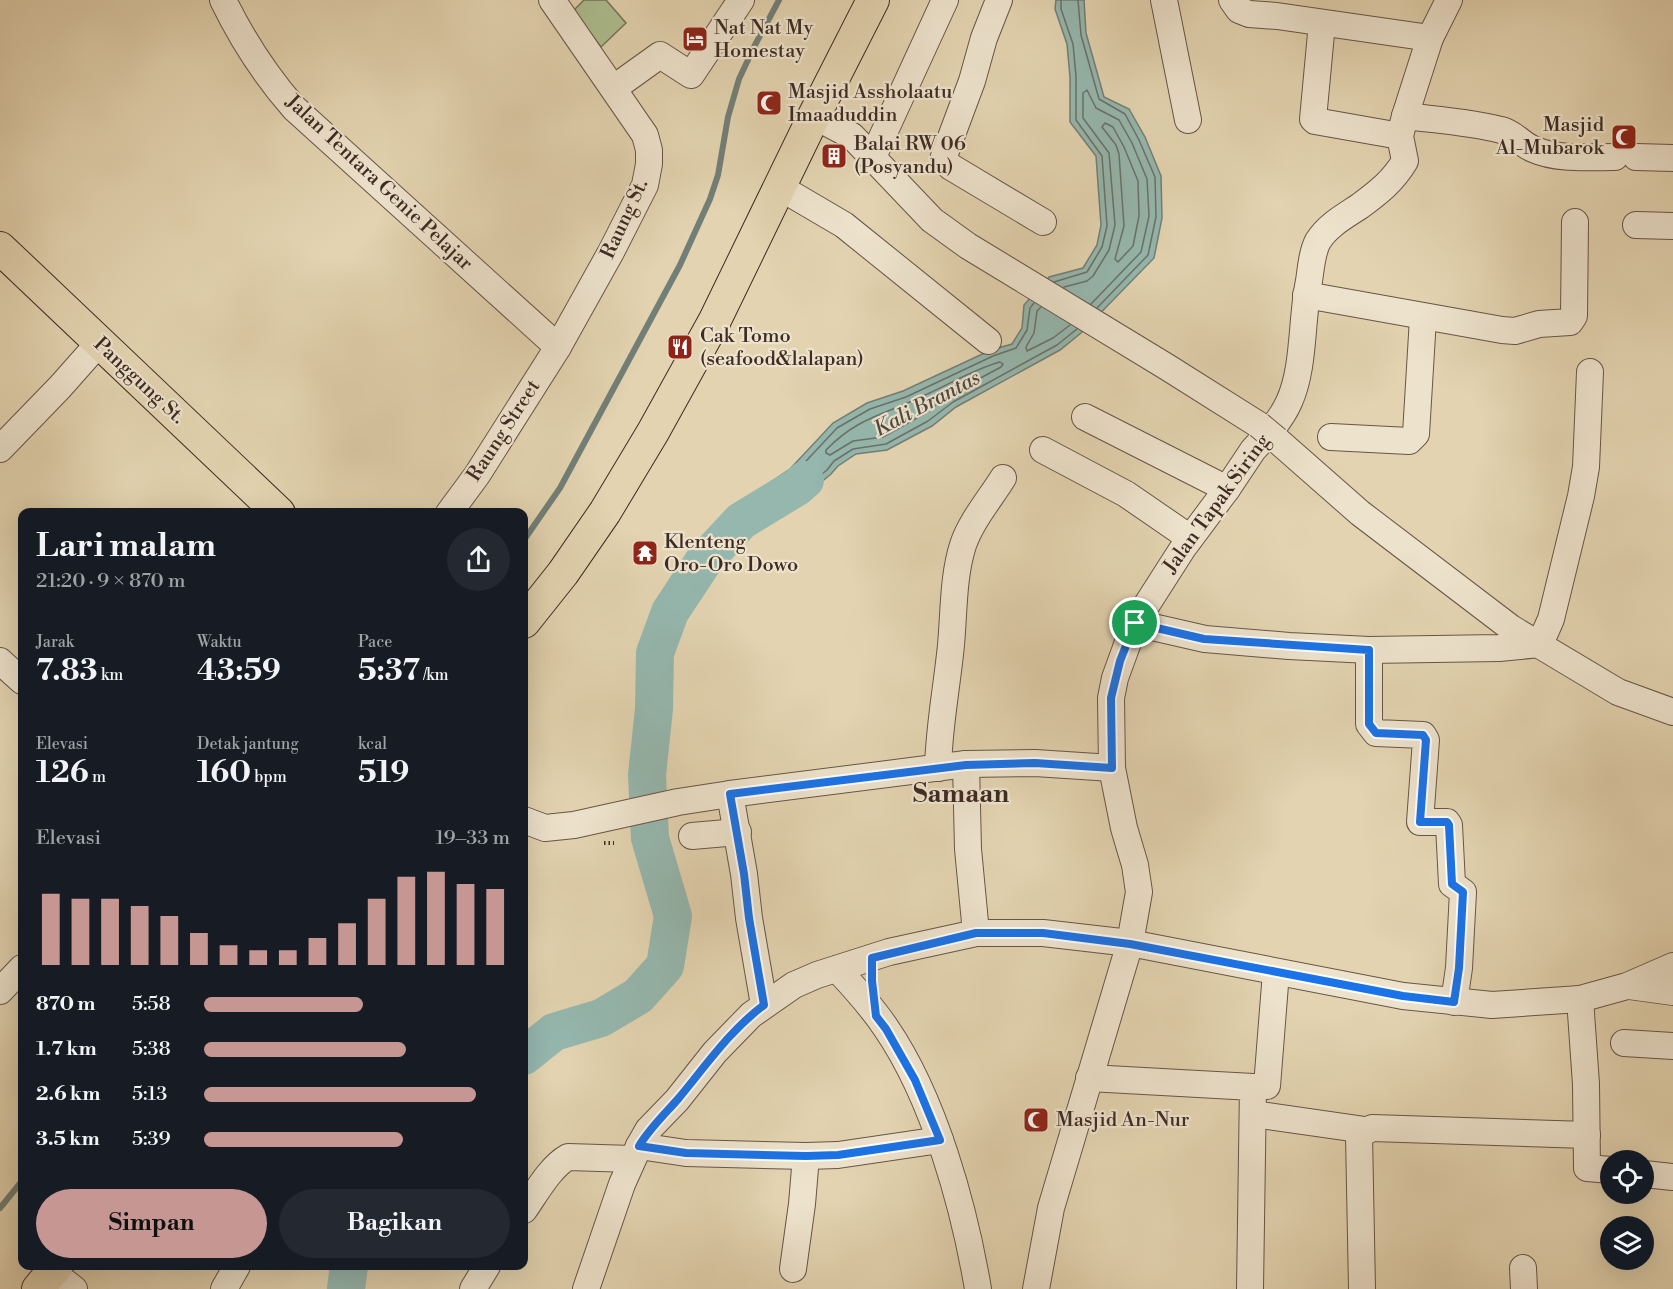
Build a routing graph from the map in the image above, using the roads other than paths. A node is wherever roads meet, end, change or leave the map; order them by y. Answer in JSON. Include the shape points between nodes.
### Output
{"nodes":[{"id":1,"x":223,"y":0,"type":"edge"},
{"id":2,"x":552,"y":0,"type":"edge"},
{"id":3,"x":741,"y":0,"type":"edge"},
{"id":4,"x":873,"y":0,"type":"edge"},
{"id":5,"x":945,"y":0,"type":"edge"},
{"id":6,"x":999,"y":0,"type":"edge"},
{"id":7,"x":1164,"y":0,"type":"edge"},
{"id":8,"x":1232,"y":0,"type":"edge"},
{"id":9,"x":1449,"y":0,"type":"edge"},
{"id":10,"x":1278,"y":8,"type":"edge"},
{"id":11,"x":1322,"y":24,"type":"junction"},
{"id":12,"x":1430,"y":38,"type":"junction"},
{"id":13,"x":614,"y":88,"type":"junction"},
{"id":14,"x":814,"y":116,"type":"junction"},
{"id":15,"x":1188,"y":120,"type":"dead end"},
{"id":16,"x":1403,"y":126,"type":"junction"},
{"id":17,"x":1673,"y":158,"type":"edge"},
{"id":18,"x":872,"y":159,"type":"junction"},
{"id":19,"x":781,"y":188,"type":"junction"},
{"id":20,"x":1043,"y":222,"type":"dead end"},
{"id":21,"x":1575,"y":222,"type":"dead end"},
{"id":22,"x":1636,"y":225,"type":"dead end"},
{"id":23,"x":1673,"y":226,"type":"edge"},
{"id":24,"x":0,"y":248,"type":"edge"},
{"id":25,"x":1306,"y":295,"type":"junction"},
{"id":26,"x":1423,"y":318,"type":"junction"},
{"id":27,"x":988,"y":341,"type":"dead end"},
{"id":28,"x":99,"y":343,"type":"junction"},
{"id":29,"x":558,"y":347,"type":"junction"},
{"id":30,"x":1590,"y":372,"type":"dead end"},
{"id":31,"x":1085,"y":417,"type":"dead end"},
{"id":32,"x":1331,"y":437,"type":"dead end"},
{"id":33,"x":0,"y":449,"type":"edge"},
{"id":34,"x":1043,"y":450,"type":"dead end"},
{"id":35,"x":1004,"y":478,"type":"dead end"},
{"id":36,"x":1227,"y":489,"type":"junction"},
{"id":37,"x":274,"y":508,"type":"edge"},
{"id":38,"x":453,"y":508,"type":"edge"},
{"id":39,"x":1190,"y":538,"type":"junction"},
{"id":40,"x":528,"y":617,"type":"edge"},
{"id":41,"x":1135,"y":623,"type":"junction"},
{"id":42,"x":1540,"y":644,"type":"junction"},
{"id":43,"x":1369,"y":650,"type":"junction"},
{"id":44,"x":0,"y":661,"type":"edge"},
{"id":45,"x":18,"y":677,"type":"edge"},
{"id":46,"x":1673,"y":712,"type":"edge"},
{"id":47,"x":966,"y":765,"type":"junction"},
{"id":48,"x":938,"y":768,"type":"junction"},
{"id":49,"x":1112,"y":768,"type":"junction"},
{"id":50,"x":730,"y":794,"type":"junction"},
{"id":51,"x":528,"y":822,"type":"edge"},
{"id":52,"x":738,"y":832,"type":"junction"},
{"id":53,"x":692,"y":836,"type":"dead end"},
{"id":54,"x":976,"y":933,"type":"junction"},
{"id":55,"x":1130,"y":944,"type":"junction"},
{"id":56,"x":872,"y":958,"type":"junction"},
{"id":57,"x":1673,"y":966,"type":"edge"},
{"id":58,"x":837,"y":969,"type":"junction"},
{"id":59,"x":18,"y":972,"type":"edge"},
{"id":60,"x":1276,"y":972,"type":"junction"},
{"id":61,"x":1627,"y":986,"type":"junction"},
{"id":62,"x":0,"y":991,"type":"edge"},
{"id":63,"x":1673,"y":992,"type":"edge"},
{"id":64,"x":1580,"y":999,"type":"junction"},
{"id":65,"x":1454,"y":1002,"type":"junction"},
{"id":66,"x":764,"y":1005,"type":"junction"},
{"id":67,"x":876,"y":1016,"type":"junction"},
{"id":68,"x":1624,"y":1043,"type":"dead end"},
{"id":69,"x":1673,"y":1046,"type":"edge"},
{"id":70,"x":1089,"y":1078,"type":"junction"},
{"id":71,"x":1253,"y":1087,"type":"junction"},
{"id":72,"x":1253,"y":1114,"type":"junction"},
{"id":73,"x":1365,"y":1130,"type":"junction"},
{"id":74,"x":1587,"y":1135,"type":"junction"},
{"id":75,"x":940,"y":1140,"type":"junction"},
{"id":76,"x":636,"y":1153,"type":"junction"},
{"id":77,"x":806,"y":1156,"type":"junction"},
{"id":78,"x":583,"y":1157,"type":"junction"},
{"id":79,"x":1600,"y":1169,"type":"edge"},
{"id":80,"x":1654,"y":1175,"type":"edge"},
{"id":81,"x":1673,"y":1177,"type":"edge"},
{"id":82,"x":621,"y":1184,"type":"junction"},
{"id":83,"x":528,"y":1205,"type":"edge"},
{"id":84,"x":793,"y":1269,"type":"dead end"},
{"id":85,"x":235,"y":1270,"type":"edge"},
{"id":86,"x":485,"y":1270,"type":"edge"},
{"id":87,"x":224,"y":1289,"type":"edge"},
{"id":88,"x":473,"y":1289,"type":"edge"},
{"id":89,"x":586,"y":1289,"type":"edge"},
{"id":90,"x":978,"y":1289,"type":"edge"},
{"id":91,"x":1036,"y":1289,"type":"edge"},
{"id":92,"x":1250,"y":1289,"type":"edge"},
{"id":93,"x":1362,"y":1289,"type":"edge"}],
"edges":[{"from":1,"to":29,"type":"street","name":"Jalan Tentara Genie Pelajar","via":[[276,87],[294,108]]},
{"from":2,"to":13,"type":"street","name":"Raung St."},
{"from":3,"to":13,"type":"street","via":[[692,75],[660,55]]},
{"from":4,"to":14,"type":"main road"},
{"from":5,"to":18,"type":"street"},
{"from":6,"to":20,"type":"street","via":[[944,156],[951,167]]},
{"from":7,"to":15,"type":"street"},
{"from":8,"to":10,"type":"street","via":[[1244,13]]},
{"from":9,"to":12,"type":"street","name":"Jalan Tapak Siring"},
{"from":10,"to":11,"type":"street"},
{"from":11,"to":12,"type":"street"},
{"from":11,"to":16,"type":"street","via":[[1315,121]]},
{"from":12,"to":16,"type":"street","name":"Jalan Tapak Siring"},
{"from":13,"to":29,"type":"street","name":"Raung St.","via":[[645,135],[650,164],[645,185]]},
{"from":14,"to":18,"type":"street","via":[[852,136]]},
{"from":14,"to":19,"type":"main road"},
{"from":16,"to":17,"type":"street","via":[[1498,129],[1534,150],[1549,153]]},
{"from":16,"to":25,"type":"street","name":"Jalan Tapak Siring","via":[[1405,161],[1380,191],[1326,230],[1317,243]]},
{"from":18,"to":42,"type":"street","via":[[932,220],[1268,432],[1360,513],[1511,628]]},
{"from":19,"to":27,"type":"street","via":[[844,225]]},
{"from":19,"to":40,"type":"main road","via":[[653,432],[605,512]]},
{"from":21,"to":26,"type":"street","via":[[1574,316],[1570,322],[1539,324],[1515,331]]},
{"from":22,"to":23,"type":"street"},
{"from":24,"to":28,"type":"main road","name":"Panggung St."},
{"from":25,"to":26,"type":"street"},
{"from":25,"to":36,"type":"street","name":"Jalan Tapak Siring","via":[[1300,361],[1289,402]]},
{"from":26,"to":32,"type":"street","via":[[1414,439]]},
{"from":28,"to":33,"type":"street"},
{"from":28,"to":37,"type":"main road","name":"Panggung St."},
{"from":29,"to":38,"type":"street","name":"Raung Street"},
{"from":30,"to":42,"type":"street","via":[[1581,496],[1551,619]]},
{"from":31,"to":36,"type":"street"},
{"from":34,"to":39,"type":"street","via":[[1126,494]]},
{"from":35,"to":48,"type":"street","via":[[973,524],[960,558]]},
{"from":36,"to":39,"type":"street","name":"Jalan Tapak Siring"},
{"from":39,"to":41,"type":"street","name":"Jalan Tapak Siring"},
{"from":41,"to":43,"type":"street","via":[[1204,639]]},
{"from":41,"to":49,"type":"street","name":"Jalan Tapak Siring","via":[[1111,698]]},
{"from":42,"to":43,"type":"street"},
{"from":42,"to":46,"type":"street","via":[[1618,692]]},
{"from":43,"to":65,"type":"street","via":[[1369,724],[1376,733],[1423,735],[1426,740],[1420,822],[1449,825],[1452,884],[1463,892]]},
{"from":44,"to":45,"type":"street"},
{"from":47,"to":48,"type":"street"},
{"from":47,"to":49,"type":"street","via":[[1035,763]]},
{"from":47,"to":54,"type":"street"},
{"from":48,"to":50,"type":"street"},
{"from":49,"to":55,"type":"street","name":"Jalan Tapak Siring","via":[[1139,892]]},
{"from":50,"to":51,"type":"street","via":[[574,825],[545,828]]},
{"from":50,"to":52,"type":"street"},
{"from":52,"to":53,"type":"street"},
{"from":52,"to":66,"type":"street"},
{"from":54,"to":55,"type":"street","via":[[1043,933]]},
{"from":54,"to":56,"type":"street"},
{"from":55,"to":60,"type":"street"},
{"from":55,"to":70,"type":"street","name":"Jalan Tapak Siring"},
{"from":56,"to":58,"type":"street"},
{"from":56,"to":67,"type":"street"},
{"from":57,"to":61,"type":"street"},
{"from":58,"to":66,"type":"street","via":[[794,985]]},
{"from":58,"to":67,"type":"street"},
{"from":59,"to":62,"type":"street"},
{"from":60,"to":65,"type":"street"},
{"from":60,"to":71,"type":"street","via":[[1267,1086]]},
{"from":61,"to":63,"type":"street"},
{"from":61,"to":64,"type":"street"},
{"from":64,"to":65,"type":"street","via":[[1492,1005]]},
{"from":64,"to":74,"type":"street"},
{"from":66,"to":76,"type":"street","via":[[715,1052],[648,1130]]},
{"from":67,"to":75,"type":"street","via":[[915,1080]]},
{"from":68,"to":69,"type":"street"},
{"from":70,"to":71,"type":"street"},
{"from":70,"to":91,"type":"street","name":"Jalan Tapak Siring","via":[[1051,1208]]},
{"from":71,"to":72,"type":"street"},
{"from":72,"to":73,"type":"street"},
{"from":72,"to":92,"type":"street"},
{"from":73,"to":74,"type":"street"},
{"from":73,"to":93,"type":"street","via":[[1359,1135]]},
{"from":74,"to":79,"type":"street","via":[[1587,1168]]},
{"from":75,"to":77,"type":"street"},
{"from":75,"to":90,"type":"street","via":[[972,1251]]},
{"from":76,"to":77,"type":"street"},
{"from":76,"to":78,"type":"street"},
{"from":76,"to":82,"type":"street"},
{"from":77,"to":84,"type":"street"},
{"from":78,"to":82,"type":"street"},
{"from":78,"to":83,"type":"street","via":[[563,1160]]},
{"from":80,"to":81,"type":"street"},
{"from":82,"to":89,"type":"street"},
{"from":85,"to":87,"type":"street"},
{"from":86,"to":88,"type":"street"}]}
